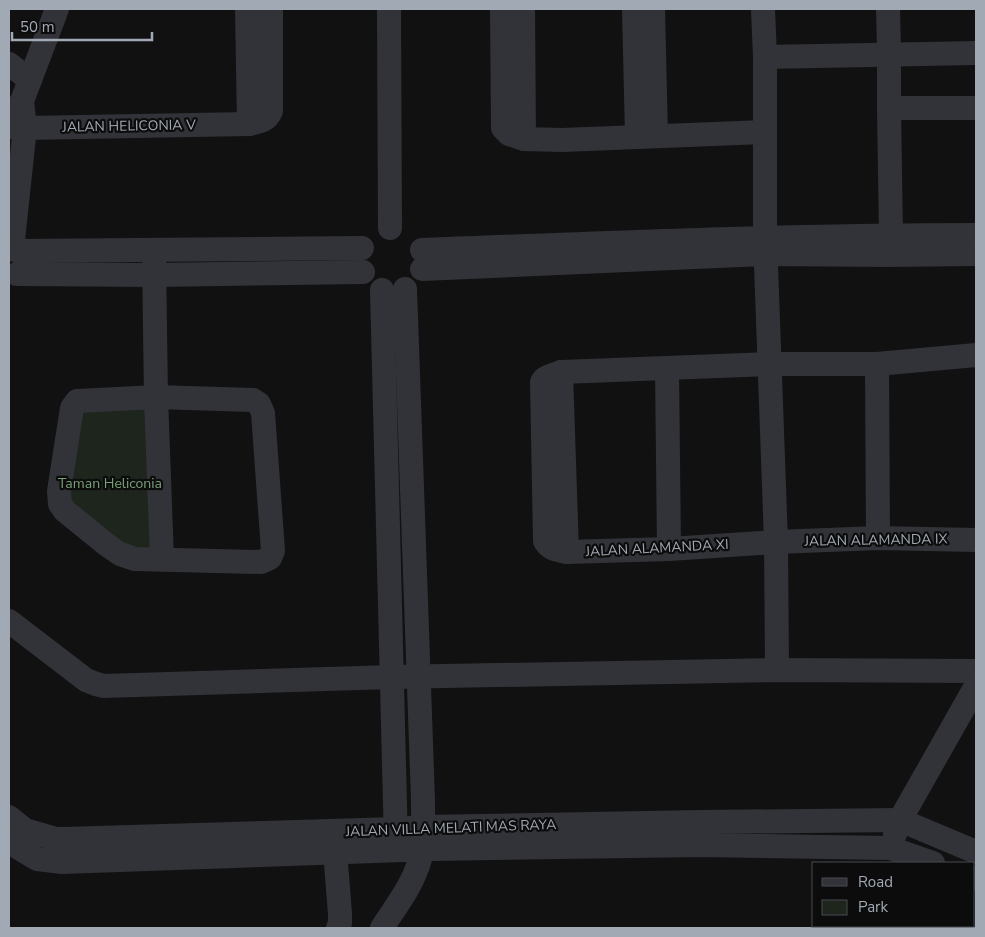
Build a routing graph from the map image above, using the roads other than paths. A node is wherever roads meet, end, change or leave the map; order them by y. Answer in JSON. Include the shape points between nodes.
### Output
{"nodes":[{"id":1,"x":57,"y":9,"type":"edge"},
{"id":2,"x":247,"y":9,"type":"edge"},
{"id":3,"x":271,"y":9,"type":"edge"},
{"id":4,"x":389,"y":9,"type":"edge"},
{"id":5,"x":502,"y":9,"type":"edge"},
{"id":6,"x":523,"y":9,"type":"edge"},
{"id":7,"x":634,"y":9,"type":"edge"},
{"id":8,"x":653,"y":9,"type":"edge"},
{"id":9,"x":763,"y":9,"type":"edge"},
{"id":10,"x":888,"y":9,"type":"edge"},
{"id":11,"x":976,"y":53,"type":"edge"},
{"id":12,"x":889,"y":55,"type":"junction"},
{"id":13,"x":765,"y":57,"type":"junction"},
{"id":14,"x":9,"y":64,"type":"edge"},
{"id":15,"x":889,"y":108,"type":"junction"},
{"id":16,"x":976,"y":108,"type":"edge"},
{"id":17,"x":19,"y":111,"type":"edge"},
{"id":18,"x":249,"y":124,"type":"junction"},
{"id":19,"x":765,"y":132,"type":"junction"},
{"id":20,"x":646,"y":136,"type":"junction"},
{"id":21,"x":524,"y":138,"type":"junction"},
{"id":22,"x":390,"y":228,"type":"junction"},
{"id":23,"x":891,"y":235,"type":"junction"},
{"id":24,"x":976,"y":235,"type":"edge"},
{"id":25,"x":766,"y":246,"type":"junction"},
{"id":26,"x":362,"y":248,"type":"junction"},
{"id":27,"x":154,"y":250,"type":"junction"},
{"id":28,"x":976,"y":254,"type":"edge"},
{"id":29,"x":13,"y":257,"type":"edge"},
{"id":30,"x":422,"y":259,"type":"junction"},
{"id":31,"x":363,"y":272,"type":"junction"},
{"id":32,"x":154,"y":275,"type":"junction"},
{"id":33,"x":393,"y":289,"type":"junction"},
{"id":34,"x":976,"y":355,"type":"edge"},
{"id":35,"x":770,"y":364,"type":"junction"},
{"id":36,"x":877,"y":364,"type":"junction"},
{"id":37,"x":667,"y":368,"type":"junction"},
{"id":38,"x":156,"y":397,"type":"junction"},
{"id":39,"x":878,"y":538,"type":"junction"},
{"id":40,"x":976,"y":540,"type":"edge"},
{"id":41,"x":776,"y":542,"type":"junction"},
{"id":42,"x":669,"y":549,"type":"junction"},
{"id":43,"x":162,"y":559,"type":"junction"},
{"id":44,"x":9,"y":621,"type":"edge"},
{"id":45,"x":777,"y":670,"type":"junction"},
{"id":46,"x":976,"y":671,"type":"edge"},
{"id":47,"x":392,"y":677,"type":"junction"},
{"id":48,"x":419,"y":677,"type":"junction"},
{"id":49,"x":976,"y":686,"type":"edge"},
{"id":50,"x":9,"y":817,"type":"edge"},
{"id":51,"x":900,"y":820,"type":"junction"},
{"id":52,"x":700,"y":822,"type":"junction"},
{"id":53,"x":422,"y":838,"type":"junction"},
{"id":54,"x":396,"y":840,"type":"junction"},
{"id":55,"x":9,"y":842,"type":"edge"},
{"id":56,"x":335,"y":842,"type":"junction"},
{"id":57,"x":701,"y":845,"type":"junction"},
{"id":58,"x":63,"y":851,"type":"junction"},
{"id":59,"x":976,"y":852,"type":"edge"},
{"id":60,"x":888,"y":855,"type":"edge"},
{"id":61,"x":927,"y":862,"type":"edge"},
{"id":62,"x":338,"y":928,"type":"edge"},
{"id":63,"x":382,"y":928,"type":"edge"}],
"edges":[{"from":1,"to":17,"type":"street"},
{"from":2,"to":18,"type":"street"},
{"from":3,"to":18,"type":"street","via":[[271,111],[265,120]]},
{"from":4,"to":22,"type":"street"},
{"from":5,"to":21,"type":"street","via":[[503,128],[509,134]]},
{"from":6,"to":21,"type":"street"},
{"from":7,"to":20,"type":"street"},
{"from":8,"to":20,"type":"street"},
{"from":9,"to":13,"type":"street"},
{"from":10,"to":12,"type":"street"},
{"from":11,"to":12,"type":"street"},
{"from":12,"to":13,"type":"street"},
{"from":12,"to":15,"type":"street"},
{"from":13,"to":19,"type":"street"},
{"from":14,"to":17,"type":"street"},
{"from":15,"to":16,"type":"street"},
{"from":15,"to":23,"type":"street"},
{"from":17,"to":18,"type":"street","name":"JALAN HELICONIA V"},
{"from":17,"to":29,"type":"street"},
{"from":19,"to":20,"type":"street"},
{"from":19,"to":25,"type":"street"},
{"from":20,"to":21,"type":"street","via":[[562,140]]},
{"from":22,"to":26,"type":"street","via":[[378,231]]},
{"from":22,"to":30,"type":"street","via":[[397,228],[415,238]]},
{"from":23,"to":24,"type":"street"},
{"from":23,"to":25,"type":"street"},
{"from":25,"to":28,"type":"street","via":[[888,255]]},
{"from":25,"to":30,"type":"street"},
{"from":25,"to":35,"type":"street"},
{"from":26,"to":27,"type":"street"},
{"from":26,"to":31,"type":"street"},
{"from":27,"to":29,"type":"street"},
{"from":27,"to":32,"type":"street"},
{"from":29,"to":32,"type":"street"},
{"from":30,"to":33,"type":"street","via":[[418,277],[412,284]]},
{"from":31,"to":32,"type":"street"},
{"from":31,"to":33,"type":"street","via":[[371,283]]},
{"from":32,"to":38,"type":"street"},
{"from":33,"to":47,"type":"street"},
{"from":33,"to":48,"type":"street"},
{"from":34,"to":36,"type":"street"},
{"from":35,"to":36,"type":"street"},
{"from":35,"to":37,"type":"street"},
{"from":35,"to":41,"type":"street"},
{"from":36,"to":39,"type":"street"},
{"from":37,"to":42,"type":"street"},
{"from":37,"to":42,"type":"street","name":"JALAN ALAMANDA XI","via":[[561,372],[542,382],[545,541],[548,546],[567,552]]},
{"from":38,"to":43,"type":"street"},
{"from":38,"to":43,"type":"street","via":[[77,401],[72,408],[59,491],[60,504],[65,511],[113,550],[135,559]]},
{"from":38,"to":43,"type":"street","via":[[253,400],[259,404],[263,412],[273,551],[270,558],[261,562]]},
{"from":39,"to":40,"type":"street","name":"JALAN ALAMANDA IX"},
{"from":39,"to":41,"type":"street","name":"JALAN ALAMANDA IX"},
{"from":41,"to":42,"type":"street","name":"JALAN ALAMANDA XI"},
{"from":41,"to":45,"type":"street"},
{"from":44,"to":47,"type":"street","via":[[86,680],[104,686]]},
{"from":45,"to":46,"type":"street"},
{"from":45,"to":48,"type":"street"},
{"from":47,"to":48,"type":"street"},
{"from":47,"to":54,"type":"street"},
{"from":48,"to":53,"type":"street"},
{"from":49,"to":51,"type":"street"},
{"from":50,"to":58,"type":"street","name":"JALAN VILLA MELATI MAS RAYA","via":[[25,830],[56,839]]},
{"from":51,"to":52,"type":"street","name":"JALAN VILLA MELATI MAS RAYA"},
{"from":51,"to":59,"type":"street"},
{"from":51,"to":60,"type":"street"},
{"from":52,"to":53,"type":"street","name":"JALAN VILLA MELATI MAS RAYA"},
{"from":52,"to":57,"type":"street"},
{"from":53,"to":54,"type":"street","name":"JALAN VILLA MELATI MAS RAYA"},
{"from":53,"to":57,"type":"street","name":"JALAN VILLA MELATI MAS RAYA"},
{"from":53,"to":63,"type":"street","via":[[420,858],[410,885]]},
{"from":54,"to":56,"type":"street","name":"JALAN VILLA MELATI MAS RAYA"},
{"from":55,"to":58,"type":"street","name":"JALAN VILLA MELATI MAS RAYA","via":[[38,859]]},
{"from":56,"to":58,"type":"street","name":"JALAN VILLA MELATI MAS RAYA"},
{"from":56,"to":62,"type":"street"},
{"from":57,"to":60,"type":"street","name":"JALAN VILLA MELATI MAS RAYA"},
{"from":60,"to":61,"type":"street","name":"JALAN VILLA MELATI MAS RAYA"}]}
